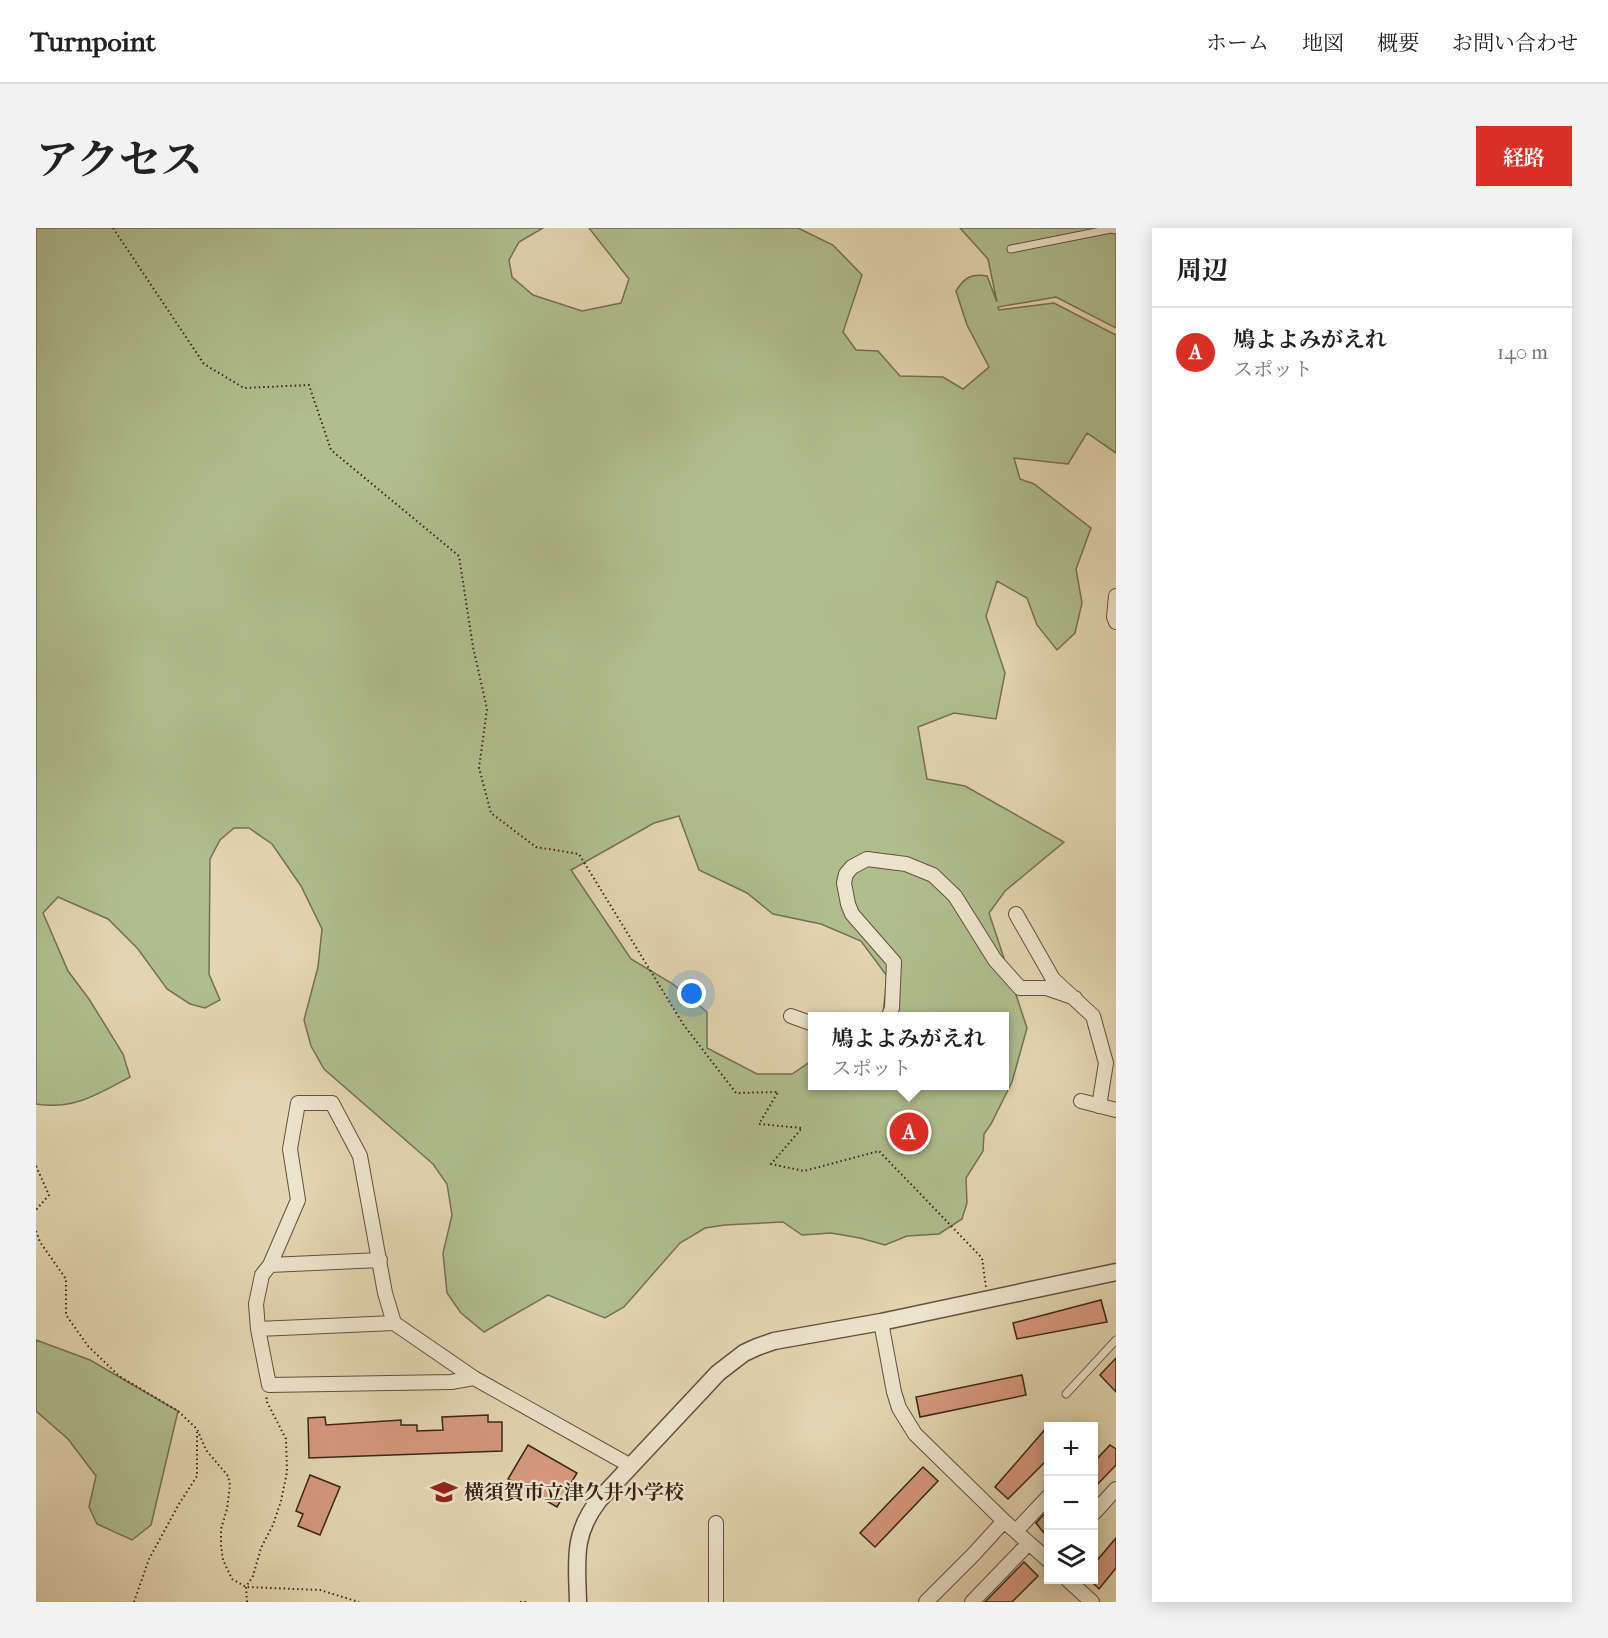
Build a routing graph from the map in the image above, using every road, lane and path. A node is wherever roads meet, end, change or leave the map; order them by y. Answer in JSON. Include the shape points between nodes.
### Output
{"nodes":[{"id":1,"x":113,"y":228,"type":"edge"},
{"id":2,"x":1116,"y":230,"type":"edge"},
{"id":3,"x":1011,"y":249,"type":"dead end"},
{"id":4,"x":1116,"y":596,"type":"edge"},
{"id":5,"x":1116,"y":622,"type":"edge"},
{"id":6,"x":1016,"y":914,"type":"dead end"},
{"id":7,"x":1075,"y":998,"type":"junction"},
{"id":8,"x":891,"y":1012,"type":"edge"},
{"id":9,"x":791,"y":1016,"type":"dead end"},
{"id":10,"x":808,"y":1022,"type":"edge"},
{"id":11,"x":1081,"y":1101,"type":"dead end"},
{"id":12,"x":1099,"y":1106,"type":"junction"},
{"id":13,"x":1116,"y":1110,"type":"edge"},
{"id":14,"x":36,"y":1166,"type":"edge"},
{"id":15,"x":36,"y":1210,"type":"edge"},
{"id":16,"x":36,"y":1231,"type":"edge"},
{"id":17,"x":380,"y":1260,"type":"junction"},
{"id":18,"x":270,"y":1266,"type":"junction"},
{"id":19,"x":1116,"y":1272,"type":"edge"},
{"id":20,"x":988,"y":1298,"type":"junction"},
{"id":21,"x":881,"y":1322,"type":"junction"},
{"id":22,"x":394,"y":1323,"type":"junction"},
{"id":23,"x":258,"y":1329,"type":"junction"},
{"id":24,"x":1116,"y":1340,"type":"edge"},
{"id":25,"x":474,"y":1378,"type":"junction"},
{"id":26,"x":269,"y":1385,"type":"junction"},
{"id":27,"x":1066,"y":1394,"type":"dead end"},
{"id":28,"x":197,"y":1429,"type":"junction"},
{"id":29,"x":631,"y":1466,"type":"junction"},
{"id":30,"x":1116,"y":1489,"type":"edge"},
{"id":31,"x":1044,"y":1501,"type":"edge"},
{"id":32,"x":1098,"y":1509,"type":"edge"},
{"id":33,"x":1004,"y":1521,"type":"junction"},
{"id":34,"x":716,"y":1523,"type":"dead end"},
{"id":35,"x":1016,"y":1531,"type":"junction"},
{"id":36,"x":1029,"y":1543,"type":"junction"},
{"id":37,"x":1044,"y":1556,"type":"edge"},
{"id":38,"x":1072,"y":1584,"type":"edge"},
{"id":39,"x":246,"y":1587,"type":"junction"},
{"id":40,"x":134,"y":1602,"type":"edge"},
{"id":41,"x":247,"y":1602,"type":"edge"},
{"id":42,"x":359,"y":1602,"type":"edge"},
{"id":43,"x":520,"y":1602,"type":"edge"},
{"id":44,"x":526,"y":1602,"type":"edge"},
{"id":45,"x":578,"y":1602,"type":"edge"},
{"id":46,"x":716,"y":1602,"type":"edge"},
{"id":47,"x":926,"y":1602,"type":"edge"},
{"id":48,"x":972,"y":1602,"type":"edge"},
{"id":49,"x":1092,"y":1602,"type":"edge"}],
"edges":[{"from":1,"to":20,"type":"path","via":[[204,364],[244,387],[309,385],[331,450],[459,556],[487,709],[479,768],[491,813],[536,847],[579,854],[683,1024],[736,1093],[778,1092],[759,1124],[802,1128],[771,1164],[804,1171],[879,1151],[982,1258]]},
{"from":2,"to":3,"type":"lane"},
{"from":4,"to":5,"type":"street"},
{"from":6,"to":7,"type":"street","via":[[1053,979]]},
{"from":7,"to":8,"type":"street","via":[[1046,988],[1020,988],[995,960],[955,896],[933,875],[906,864],[867,859],[852,867],[844,884],[852,914],[894,962]]},
{"from":7,"to":12,"type":"street","via":[[1093,1016],[1106,1056]]},
{"from":9,"to":10,"type":"street"},
{"from":11,"to":12,"type":"street"},
{"from":12,"to":13,"type":"street"},
{"from":14,"to":15,"type":"path","via":[[49,1195]]},
{"from":16,"to":28,"type":"path","via":[[66,1279],[66,1315],[88,1346],[120,1377],[178,1411]]},
{"from":17,"to":18,"type":"street"},
{"from":17,"to":18,"type":"street","via":[[360,1156],[343,1122],[332,1102],[298,1103],[290,1149],[298,1200]]},
{"from":17,"to":22,"type":"street"},
{"from":18,"to":23,"type":"street","via":[[262,1275],[256,1304]]},
{"from":19,"to":20,"type":"street"},
{"from":20,"to":21,"type":"street"},
{"from":21,"to":29,"type":"street","via":[[774,1341],[744,1353],[718,1373]]},
{"from":21,"to":33,"type":"street","via":[[894,1392],[905,1419],[927,1447]]},
{"from":22,"to":23,"type":"street"},
{"from":22,"to":25,"type":"street"},
{"from":23,"to":26,"type":"street"},
{"from":24,"to":27,"type":"lane"},
{"from":25,"to":26,"type":"street","via":[[451,1382]]},
{"from":25,"to":29,"type":"street"},
{"from":26,"to":39,"type":"path","via":[[266,1400],[286,1439],[287,1472],[273,1525]]},
{"from":28,"to":39,"type":"path","via":[[206,1450],[228,1476],[230,1485],[220,1546],[232,1579]]},
{"from":28,"to":40,"type":"path","via":[[197,1476],[149,1559]]},
{"from":29,"to":45,"type":"street","via":[[586,1517],[576,1555]]},
{"from":30,"to":32,"type":"street"},
{"from":31,"to":35,"type":"street"},
{"from":33,"to":35,"type":"street"},
{"from":33,"to":47,"type":"street"},
{"from":34,"to":46,"type":"street"},
{"from":35,"to":36,"type":"street"},
{"from":36,"to":37,"type":"street"},
{"from":36,"to":48,"type":"street"},
{"from":38,"to":49,"type":"street"},
{"from":39,"to":41,"type":"path"},
{"from":39,"to":42,"type":"path","via":[[320,1590]]},
{"from":43,"to":44,"type":"path"}]}
